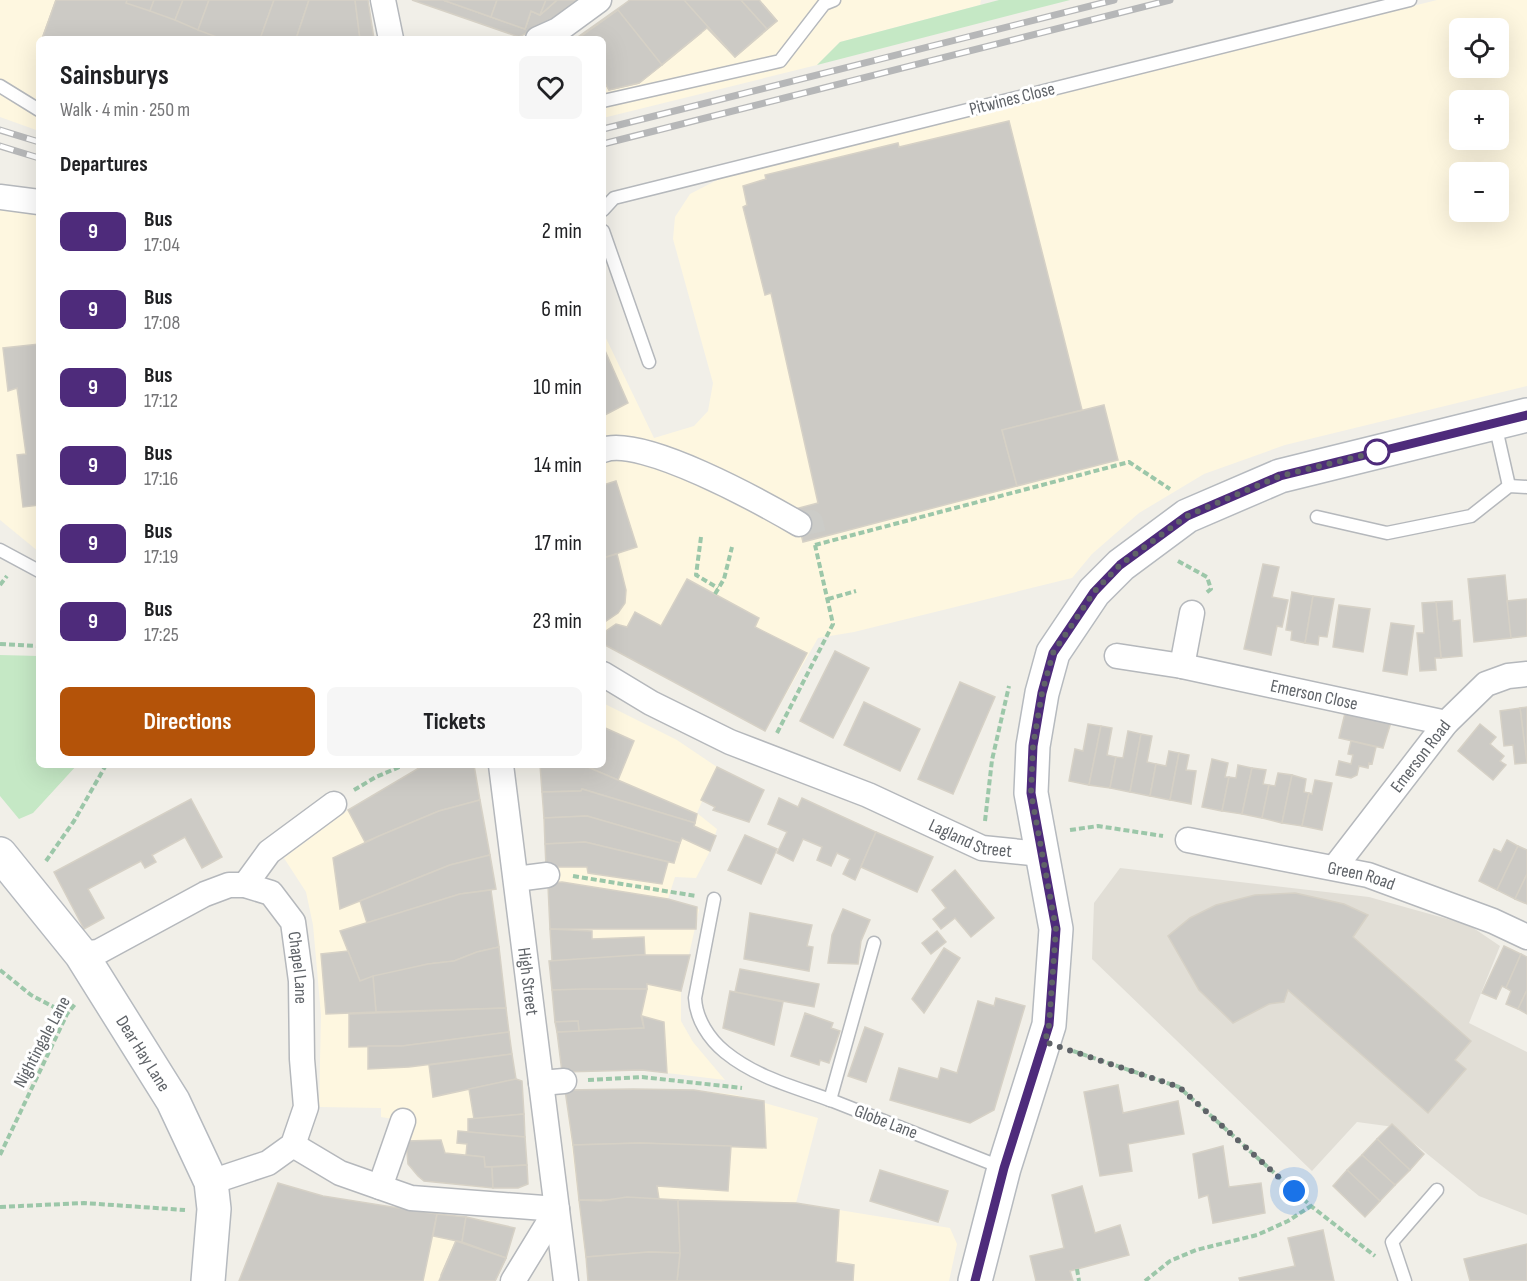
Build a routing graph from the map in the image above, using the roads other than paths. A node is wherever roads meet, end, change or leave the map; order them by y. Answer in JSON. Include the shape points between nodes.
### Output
{"nodes":[{"id":1,"x":383,"y":0,"type":"edge"},
{"id":2,"x":599,"y":0,"type":"edge"},
{"id":3,"x":834,"y":0,"type":"edge"},
{"id":4,"x":1410,"y":0,"type":"edge"},
{"id":5,"x":390,"y":36,"type":"edge"},
{"id":6,"x":545,"y":36,"type":"edge"},
{"id":7,"x":0,"y":86,"type":"edge"},
{"id":8,"x":606,"y":100,"type":"edge"},
{"id":9,"x":36,"y":108,"type":"edge"},
{"id":10,"x":0,"y":197,"type":"edge"},
{"id":11,"x":36,"y":202,"type":"edge"},
{"id":12,"x":606,"y":207,"type":"edge"},
{"id":13,"x":606,"y":240,"type":"edge"},
{"id":14,"x":649,"y":362,"type":"dead end"},
{"id":15,"x":1527,"y":415,"type":"edge"},
{"id":16,"x":1494,"y":423,"type":"junction"},
{"id":17,"x":606,"y":449,"type":"edge"},
{"id":18,"x":1509,"y":486,"type":"junction"},
{"id":19,"x":1527,"y":487,"type":"edge"},
{"id":20,"x":1317,"y":518,"type":"dead end"},
{"id":21,"x":807,"y":532,"type":"tunnel mouth"},
{"id":22,"x":0,"y":550,"type":"edge"},
{"id":23,"x":36,"y":569,"type":"edge"},
{"id":24,"x":1192,"y":613,"type":"road end"},
{"id":25,"x":1116,"y":656,"type":"dead end"},
{"id":26,"x":1182,"y":666,"type":"junction"},
{"id":27,"x":1527,"y":674,"type":"edge"},
{"id":28,"x":606,"y":676,"type":"edge"},
{"id":29,"x":1446,"y":723,"type":"junction"},
{"id":30,"x":501,"y":768,"type":"edge"},
{"id":31,"x":334,"y":804,"type":"road end"},
{"id":32,"x":1188,"y":840,"type":"road end"},
{"id":33,"x":0,"y":854,"type":"edge"},
{"id":34,"x":1041,"y":854,"type":"junction"},
{"id":35,"x":1335,"y":867,"type":"junction"},
{"id":36,"x":547,"y":875,"type":"road end"},
{"id":37,"x":516,"y":879,"type":"junction"},
{"id":38,"x":245,"y":885,"type":"junction"},
{"id":39,"x":714,"y":899,"type":"road end"},
{"id":40,"x":1527,"y":937,"type":"edge"},
{"id":41,"x":874,"y":943,"type":"dead end"},
{"id":42,"x":89,"y":966,"type":"junction"},
{"id":43,"x":830,"y":1100,"type":"junction"},
{"id":44,"x":403,"y":1121,"type":"dead end"},
{"id":45,"x":293,"y":1145,"type":"junction"},
{"id":46,"x":1004,"y":1168,"type":"junction"},
{"id":47,"x":380,"y":1187,"type":"junction"},
{"id":48,"x":1437,"y":1190,"type":"dead end"},
{"id":49,"x":213,"y":1196,"type":"junction"},
{"id":50,"x":557,"y":1209,"type":"junction"},
{"id":51,"x":1403,"y":1278,"type":"edge"},
{"id":52,"x":208,"y":1281,"type":"edge"},
{"id":53,"x":513,"y":1281,"type":"edge"},
{"id":54,"x":567,"y":1281,"type":"edge"},
{"id":55,"x":975,"y":1281,"type":"edge"}],
"edges":[{"from":1,"to":5,"type":"street"},
{"from":2,"to":6,"type":"street"},
{"from":3,"to":8,"type":"lane","via":[[824,4],[780,61]]},
{"from":4,"to":12,"type":"lane","name":"Pitwines Close","via":[[614,198]]},
{"from":7,"to":9,"type":"lane"},
{"from":10,"to":11,"type":"street"},
{"from":13,"to":14,"type":"lane"},
{"from":15,"to":16,"type":"street"},
{"from":16,"to":18,"type":"lane"},
{"from":16,"to":34,"type":"street","via":[[1280,476],[1187,516],[1120,565],[1094,592],[1053,653],[1042,693],[1033,746],[1031,793]]},
{"from":17,"to":21,"type":"street","via":[[613,446],[661,458],[743,491]]},
{"from":18,"to":19,"type":"lane"},
{"from":18,"to":20,"type":"lane","via":[[1471,516],[1387,533]]},
{"from":22,"to":23,"type":"lane"},
{"from":24,"to":26,"type":"street"},
{"from":25,"to":26,"type":"street","name":"Emerson Close"},
{"from":26,"to":29,"type":"street","name":"Emerson Close"},
{"from":27,"to":29,"type":"street","name":"Emerson Road","via":[[1486,684]]},
{"from":28,"to":34,"type":"street","name":"Lagland Street","via":[[730,742],[868,795],[982,848]]},
{"from":29,"to":35,"type":"street","name":"Emerson Road"},
{"from":30,"to":37,"type":"street","name":"High Street"},
{"from":31,"to":38,"type":"street","via":[[269,852]]},
{"from":32,"to":35,"type":"street","name":"Green Road"},
{"from":33,"to":42,"type":"street","name":"Dear Hay Lane"},
{"from":34,"to":46,"type":"street","via":[[1056,929],[1049,1025]]},
{"from":35,"to":40,"type":"street","name":"Green Road","via":[[1368,875]]},
{"from":36,"to":37,"type":"street"},
{"from":37,"to":50,"type":"street","name":"High Street","via":[[553,1082]]},
{"from":38,"to":42,"type":"street","name":"Chapel Lane","via":[[229,885],[205,894],[98,952]]},
{"from":38,"to":45,"type":"street","name":"Chapel Lane","via":[[271,893],[293,922],[301,981],[306,1107]]},
{"from":39,"to":43,"type":"lane","name":"Globe Lane","via":[[695,998],[695,1010],[710,1037],[724,1051],[767,1078]]},
{"from":41,"to":43,"type":"lane"},
{"from":42,"to":49,"type":"street","name":"Dear Hay Lane","via":[[173,1101]]},
{"from":43,"to":46,"type":"lane","name":"Globe Lane"},
{"from":44,"to":47,"type":"street"},
{"from":45,"to":47,"type":"street","via":[[340,1173]]},
{"from":45,"to":49,"type":"street"},
{"from":46,"to":55,"type":"street"},
{"from":47,"to":50,"type":"street","via":[[411,1198]]},
{"from":48,"to":51,"type":"lane","via":[[1392,1242]]},
{"from":49,"to":52,"type":"street","name":"Dear Hay Lane"},
{"from":50,"to":53,"type":"street"},
{"from":50,"to":54,"type":"street","name":"High Street"}]}
